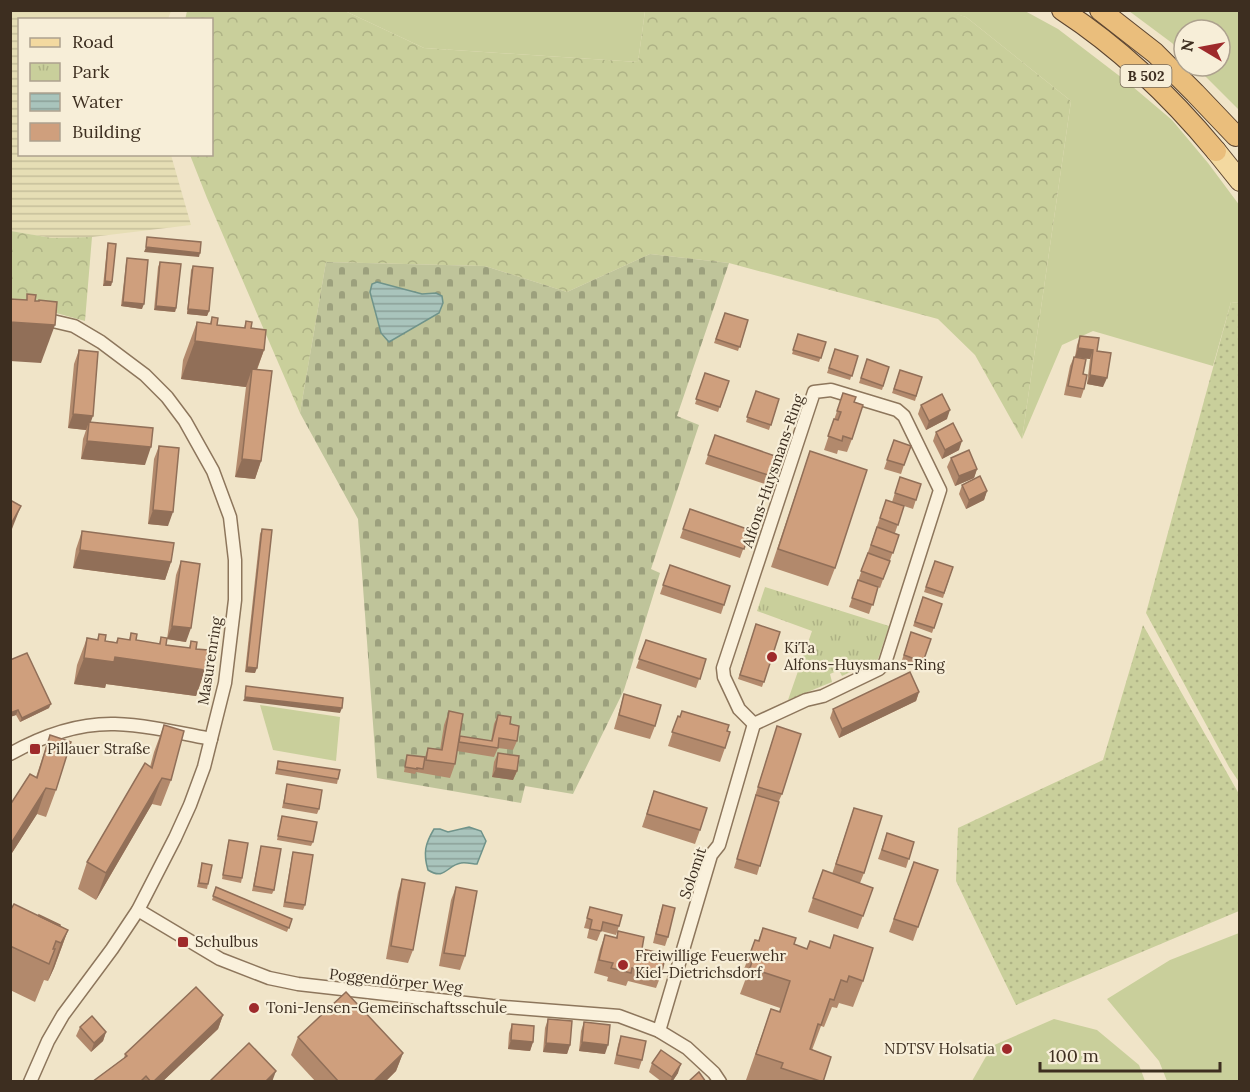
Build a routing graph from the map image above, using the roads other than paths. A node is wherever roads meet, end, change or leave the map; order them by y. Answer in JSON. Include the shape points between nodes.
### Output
{"nodes":[{"id":1,"x":1062,"y":10,"type":"edge"},
{"id":2,"x":1100,"y":10,"type":"edge"},
{"id":3,"x":1238,"y":138,"type":"edge"},
{"id":4,"x":1216,"y":151,"type":"joint"},
{"id":5,"x":1239,"y":181,"type":"edge"},
{"id":6,"x":10,"y":313,"type":"edge"},
{"id":7,"x":754,"y":724,"type":"junction"},
{"id":8,"x":211,"y":739,"type":"junction"},
{"id":9,"x":10,"y":754,"type":"edge"},
{"id":10,"x":138,"y":910,"type":"junction"},
{"id":11,"x":659,"y":1031,"type":"junction"},
{"id":12,"x":30,"y":1082,"type":"edge"},
{"id":13,"x":720,"y":1082,"type":"edge"}],
"edges":[{"from":1,"to":4,"type":"highway","number":"B 502","via":[[1139,70]]},
{"from":2,"to":3,"type":"highway","number":"B 502","via":[[1155,53]]},
{"from":4,"to":5,"type":"main road","number":"B 502"},
{"from":6,"to":8,"type":"street","name":"Masurenring","via":[[74,326],[145,375],[185,421],[213,471],[230,517],[235,600],[225,683]]},
{"from":7,"to":7,"type":"street","name":"Alfons-Huysmans-Ring","via":[[739,709],[723,668],[814,392],[831,390],[897,410],[904,416],[940,490],[885,663],[823,696]]},
{"from":7,"to":11,"type":"street","name":"Solomit"},
{"from":8,"to":9,"type":"street","via":[[114,724],[87,726],[61,731]]},
{"from":8,"to":10,"type":"street","name":"Masurenring","via":[[190,805]]},
{"from":10,"to":11,"type":"street","name":"Poggendörper Weg","via":[[220,959],[269,978],[332,989],[619,1016]]},
{"from":10,"to":12,"type":"street","name":"Masurenring","via":[[63,1015]]},
{"from":11,"to":13,"type":"street","name":"Poggendörper Weg","via":[[687,1048]]}]}
